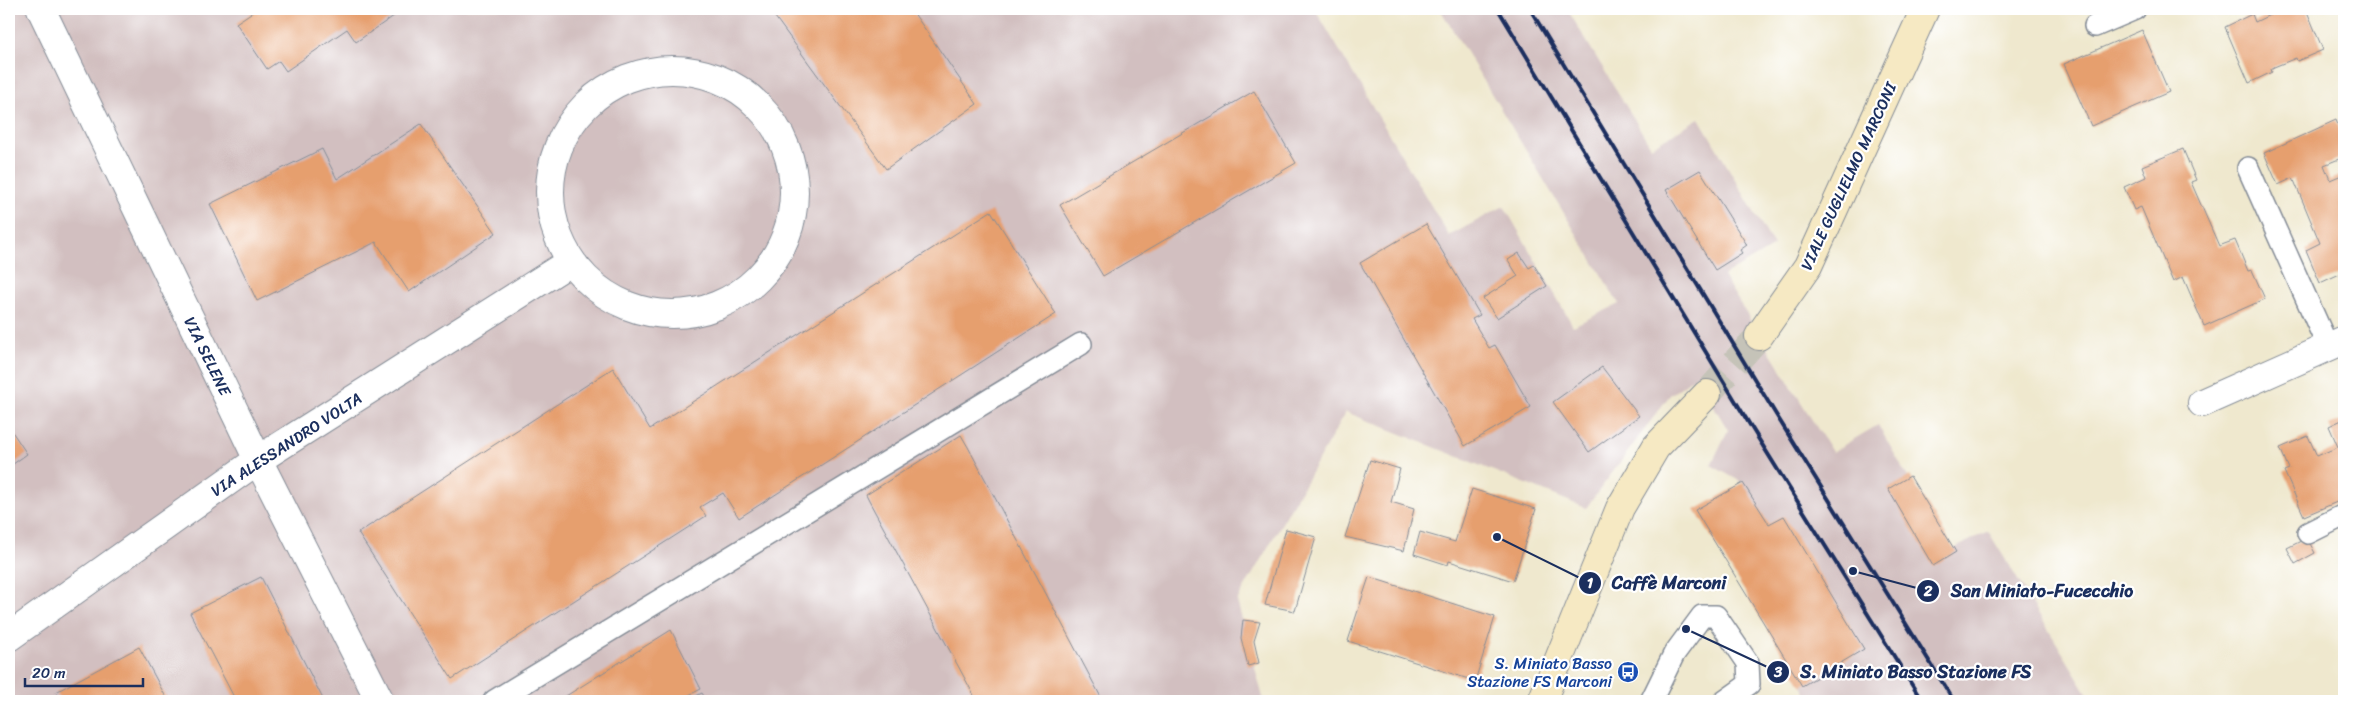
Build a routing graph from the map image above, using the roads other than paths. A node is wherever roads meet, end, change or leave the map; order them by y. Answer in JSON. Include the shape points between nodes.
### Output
{"nodes":[{"id":1,"x":40,"y":9,"type":"edge"},
{"id":2,"x":1925,"y":9,"type":"edge"},
{"id":3,"x":2135,"y":9,"type":"edge"},
{"id":4,"x":2094,"y":26,"type":"dead end"},
{"id":5,"x":2248,"y":168,"type":"dead end"},
{"id":6,"x":570,"y":262,"type":"junction"},
{"id":7,"x":1759,"y":336,"type":"tunnel mouth"},
{"id":8,"x":1081,"y":344,"type":"dead end"},
{"id":9,"x":2336,"y":344,"type":"edge"},
{"id":10,"x":1707,"y":394,"type":"tunnel mouth"},
{"id":11,"x":2202,"y":403,"type":"dead end"},
{"id":12,"x":258,"y":460,"type":"junction"},
{"id":13,"x":2344,"y":515,"type":"edge"},
{"id":14,"x":2308,"y":533,"type":"dead end"},
{"id":15,"x":9,"y":637,"type":"edge"},
{"id":16,"x":380,"y":701,"type":"edge"},
{"id":17,"x":494,"y":701,"type":"edge"},
{"id":18,"x":1542,"y":701,"type":"edge"},
{"id":19,"x":1651,"y":701,"type":"edge"},
{"id":20,"x":1725,"y":701,"type":"edge"}],
"edges":[{"from":1,"to":12,"type":"street","name":"VIA SELENE"},
{"from":2,"to":7,"type":"street","name":"VIALE GUGLIELMO MARCONI","via":[[1808,266]]},
{"from":3,"to":4,"type":"lane"},
{"from":5,"to":9,"type":"lane"},
{"from":6,"to":6,"type":"street","via":[[600,292],[638,310],[680,315],[720,306],[756,283],[781,249],[794,209],[792,167],[777,128],[752,98],[718,78],[680,69],[640,73],[605,88],[575,115],[556,149],[548,187],[554,226]]},
{"from":6,"to":12,"type":"street","name":"VIA ALESSANDRO VOLTA"},
{"from":8,"to":17,"type":"lane"},
{"from":9,"to":11,"type":"street"},
{"from":10,"to":18,"type":"street","via":[[1656,447],[1620,508]]},
{"from":12,"to":15,"type":"street","name":"VIA ALESSANDRO VOLTA"},
{"from":12,"to":16,"type":"street","name":"VIA SELENE"},
{"from":13,"to":14,"type":"lane"},
{"from":19,"to":20,"type":"lane","via":[[1674,654],[1702,616],[1716,616],[1748,663],[1749,684]]}]}
